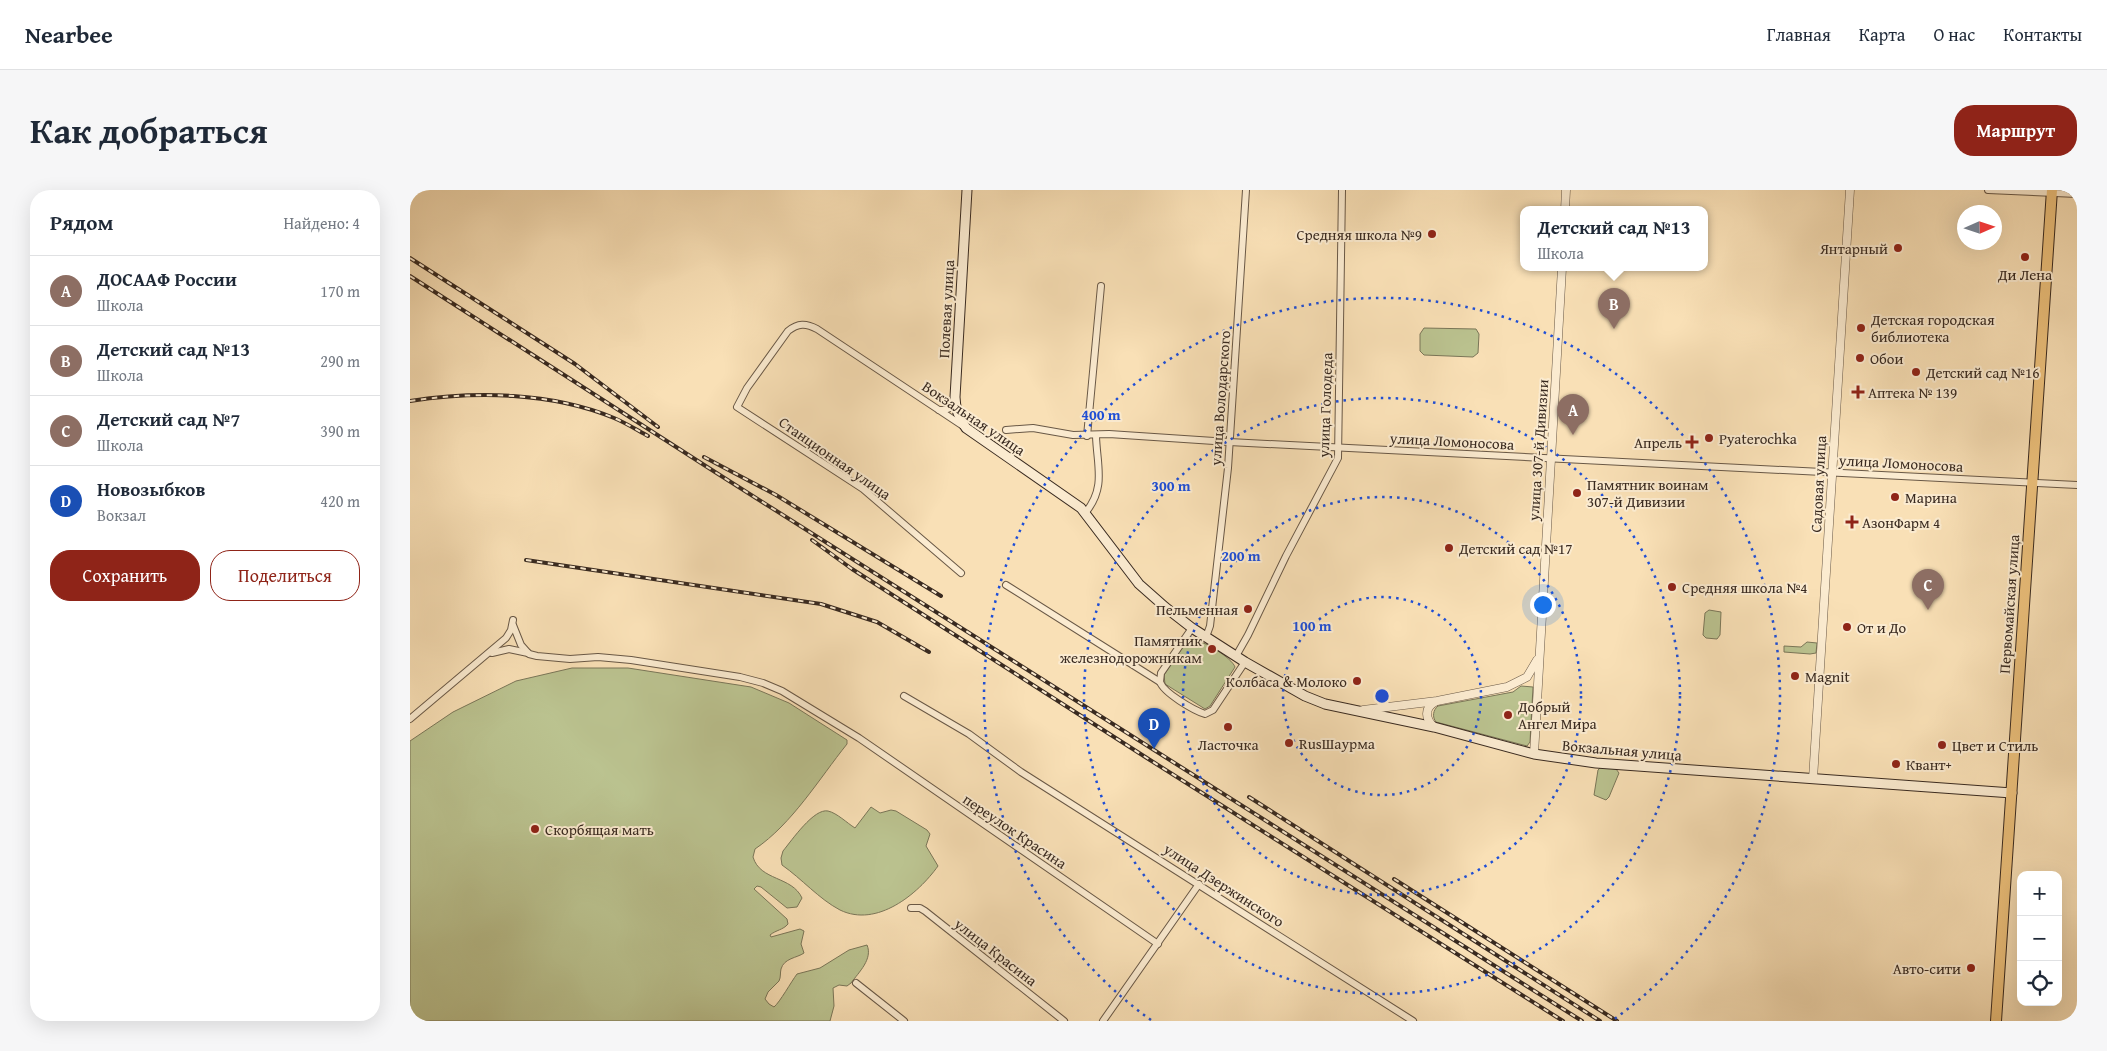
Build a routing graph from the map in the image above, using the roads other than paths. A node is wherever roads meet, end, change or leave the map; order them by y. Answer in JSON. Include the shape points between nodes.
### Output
{"nodes":[{"id":1,"x":967,"y":190,"type":"edge"},
{"id":2,"x":1246,"y":190,"type":"edge"},
{"id":3,"x":1342,"y":190,"type":"edge"},
{"id":4,"x":1566,"y":190,"type":"edge"},
{"id":5,"x":1850,"y":190,"type":"edge"},
{"id":6,"x":1988,"y":190,"type":"edge"},
{"id":7,"x":2052,"y":192,"type":"edge"},
{"id":8,"x":2077,"y":194,"type":"edge"},
{"id":9,"x":1565,"y":206,"type":"edge"},
{"id":10,"x":1562,"y":271,"type":"edge"},
{"id":11,"x":1101,"y":286,"type":"dead end"},
{"id":12,"x":954,"y":397,"type":"junction"},
{"id":13,"x":737,"y":407,"type":"joint"},
{"id":14,"x":937,"y":409,"type":"junction"},
{"id":15,"x":966,"y":428,"type":"junction"},
{"id":16,"x":1006,"y":430,"type":"dead end"},
{"id":17,"x":1087,"y":436,"type":"junction"},
{"id":18,"x":1096,"y":436,"type":"junction"},
{"id":19,"x":1230,"y":442,"type":"junction"},
{"id":20,"x":1339,"y":448,"type":"junction"},
{"id":21,"x":1551,"y":458,"type":"junction"},
{"id":22,"x":1833,"y":472,"type":"junction"},
{"id":23,"x":2032,"y":482,"type":"junction"},
{"id":24,"x":2077,"y":484,"type":"edge"},
{"id":25,"x":1086,"y":512,"type":"junction"},
{"id":26,"x":961,"y":573,"type":"dead end"},
{"id":27,"x":1006,"y":586,"type":"dead end"},
{"id":28,"x":1192,"y":628,"type":"junction"},
{"id":29,"x":1206,"y":637,"type":"junction"},
{"id":30,"x":1540,"y":650,"type":"junction"},
{"id":31,"x":529,"y":654,"type":"junction"},
{"id":32,"x":487,"y":655,"type":"junction"},
{"id":33,"x":1236,"y":656,"type":"junction"},
{"id":34,"x":1245,"y":662,"type":"junction"},
{"id":35,"x":1160,"y":682,"type":"junction"},
{"id":36,"x":904,"y":696,"type":"dead end"},
{"id":37,"x":1437,"y":701,"type":"junction"},
{"id":38,"x":1346,"y":709,"type":"junction"},
{"id":39,"x":410,"y":719,"type":"edge"},
{"id":40,"x":1434,"y":727,"type":"junction"},
{"id":41,"x":1534,"y":754,"type":"junction"},
{"id":42,"x":1813,"y":779,"type":"junction"},
{"id":43,"x":2012,"y":793,"type":"junction"},
{"id":44,"x":1199,"y":884,"type":"junction"},
{"id":45,"x":911,"y":908,"type":"dead end"},
{"id":46,"x":1158,"y":944,"type":"junction"},
{"id":47,"x":856,"y":983,"type":"dead end"},
{"id":48,"x":904,"y":1021,"type":"edge"},
{"id":49,"x":1064,"y":1021,"type":"edge"},
{"id":50,"x":1103,"y":1021,"type":"edge"},
{"id":51,"x":1413,"y":1021,"type":"edge"},
{"id":52,"x":1996,"y":1021,"type":"edge"}],
"edges":[{"from":1,"to":12,"type":"main road","name":"Полевая улица"},
{"from":2,"to":19,"type":"street","name":"улица Володарского"},
{"from":3,"to":20,"type":"street","name":"улица Голодеда"},
{"from":4,"to":9,"type":"street"},
{"from":5,"to":22,"type":"street","name":"Садовая улица"},
{"from":6,"to":7,"type":"street"},
{"from":7,"to":8,"type":"street"},
{"from":7,"to":23,"type":"main road","name":"Первомайская улица"},
{"from":10,"to":21,"type":"street","name":"улица 307-й Дивизии"},
{"from":11,"to":17,"type":"street"},
{"from":12,"to":14,"type":"street","via":[[950,408]]},
{"from":12,"to":15,"type":"main road","name":"Полевая улица","via":[[957,413]]},
{"from":13,"to":14,"type":"street","name":"Вокзальная улица","via":[[788,331],[805,324],[818,329]]},
{"from":13,"to":26,"type":"street","name":"Станционная улица","via":[[863,489]]},
{"from":14,"to":15,"type":"street","name":"Вокзальная улица"},
{"from":15,"to":25,"type":"main road","name":"Вокзальная улица"},
{"from":16,"to":17,"type":"street","name":"улица Ломоносова","via":[[1033,428]]},
{"from":17,"to":18,"type":"street","name":"улица Ломоносова"},
{"from":18,"to":19,"type":"street","name":"улица Ломоносова","via":[[1109,434]]},
{"from":18,"to":25,"type":"street","via":[[1098,490]]},
{"from":19,"to":20,"type":"street","name":"улица Ломоносова"},
{"from":19,"to":29,"type":"street","name":"улица Володарского","via":[[1211,620]]},
{"from":20,"to":21,"type":"street","name":"улица Ломоносова"},
{"from":20,"to":33,"type":"street","name":"улица Голодеда","via":[[1334,467]]},
{"from":21,"to":22,"type":"street","name":"улица Ломоносова"},
{"from":21,"to":30,"type":"street","name":"улица 307-й Дивизии"},
{"from":22,"to":23,"type":"street","name":"улица Ломоносова"},
{"from":22,"to":42,"type":"street","name":"Садовая улица"},
{"from":23,"to":24,"type":"street","name":"улица Ломоносова"},
{"from":23,"to":43,"type":"main road","name":"Первомайская улица"},
{"from":25,"to":28,"type":"main road","name":"Вокзальная улица","via":[[1139,584]]},
{"from":27,"to":35,"type":"street"},
{"from":28,"to":29,"type":"main road","name":"Вокзальная улица"},
{"from":28,"to":35,"type":"street","via":[[1161,673]]},
{"from":29,"to":33,"type":"main road","name":"Вокзальная улица"},
{"from":30,"to":37,"type":"street","via":[[1531,672],[1515,684]]},
{"from":30,"to":41,"type":"street","name":"улица 307-й Дивизии"},
{"from":31,"to":32,"type":"street","name":"переулок Красина","via":[[509,649]]},
{"from":31,"to":32,"type":"street","via":[[517,640],[513,622],[506,638]]},
{"from":31,"to":46,"type":"street","name":"переулок Красина","via":[[556,659],[619,658],[755,681],[782,692],[859,738]]},
{"from":32,"to":39,"type":"street"},
{"from":33,"to":34,"type":"main road","name":"Вокзальная улица"},
{"from":34,"to":35,"type":"street","via":[[1214,710],[1204,714],[1169,693]]},
{"from":34,"to":38,"type":"main road","name":"Вокзальная улица","via":[[1315,701]]},
{"from":36,"to":44,"type":"street","name":"улица Дзержинского","via":[[969,734],[1021,772]]},
{"from":37,"to":38,"type":"street","via":[[1377,709]]},
{"from":37,"to":40,"type":"street","via":[[1429,706],[1427,712]]},
{"from":38,"to":40,"type":"main road","name":"Вокзальная улица"},
{"from":40,"to":41,"type":"main road","name":"Вокзальная улица"},
{"from":41,"to":42,"type":"main road","name":"Вокзальная улица","via":[[1589,762]]},
{"from":42,"to":43,"type":"main road","name":"Вокзальная улица"},
{"from":43,"to":52,"type":"main road","name":"Первомайская улица"},
{"from":44,"to":46,"type":"street"},
{"from":44,"to":51,"type":"street","name":"улица Дзержинского"},
{"from":45,"to":49,"type":"street","name":"улица Красина","via":[[925,911]]},
{"from":46,"to":50,"type":"street"},
{"from":47,"to":48,"type":"street"}]}
